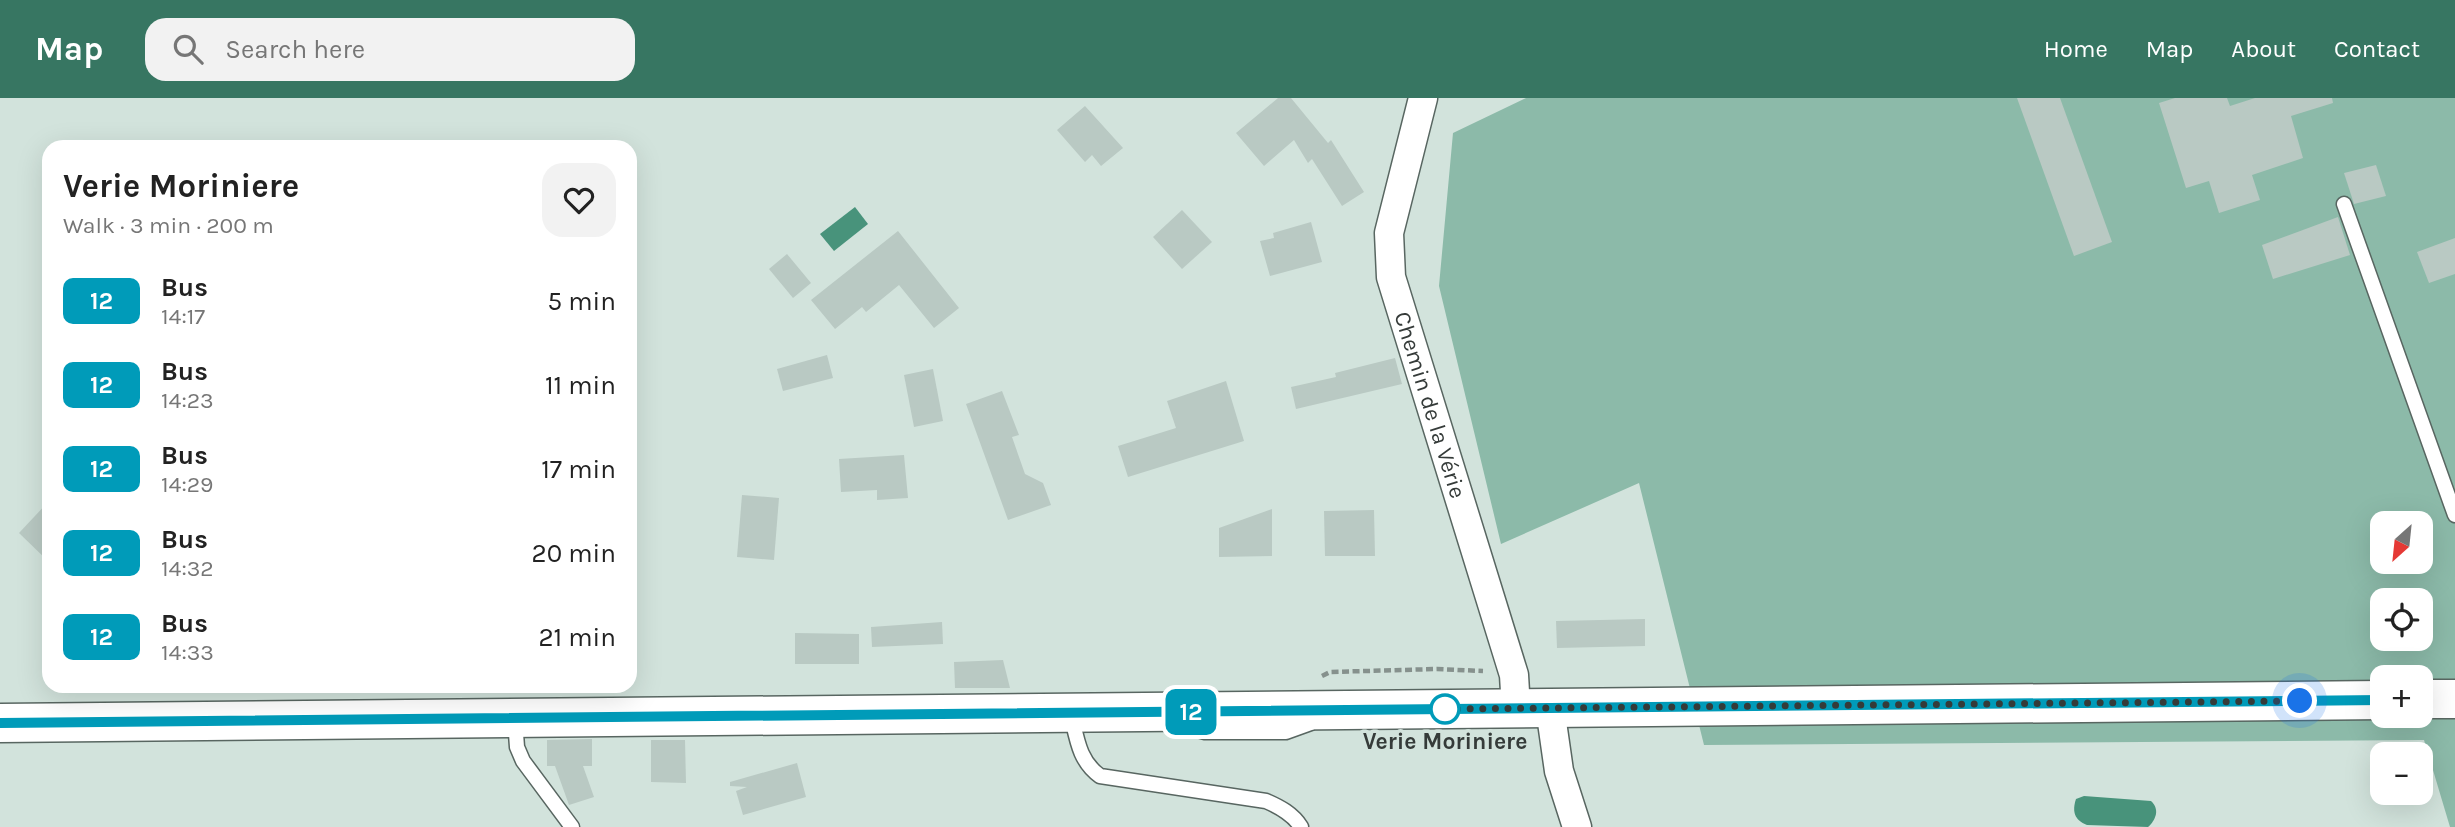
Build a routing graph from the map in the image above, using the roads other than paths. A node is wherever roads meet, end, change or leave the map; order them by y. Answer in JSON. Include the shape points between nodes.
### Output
{"nodes":[{"id":1,"x":1423,"y":98,"type":"edge"},
{"id":2,"x":2344,"y":204,"type":"dead end"},
{"id":3,"x":2455,"y":515,"type":"edge"},
{"id":4,"x":2433,"y":699,"type":"edge"},
{"id":5,"x":2455,"y":699,"type":"edge"},
{"id":6,"x":2370,"y":700,"type":"edge"},
{"id":7,"x":1533,"y":708,"type":"junction"},
{"id":8,"x":1070,"y":713,"type":"junction"},
{"id":9,"x":515,"y":718,"type":"junction"},
{"id":10,"x":0,"y":723,"type":"edge"},
{"id":11,"x":572,"y":827,"type":"edge"},
{"id":12,"x":1301,"y":827,"type":"edge"},
{"id":13,"x":1577,"y":827,"type":"edge"}],
"edges":[{"from":1,"to":7,"type":"street","name":"Chemin de la Vérie","via":[[1389,233],[1391,277],[1514,676]]},
{"from":2,"to":3,"type":"lane"},
{"from":4,"to":5,"type":"main road"},
{"from":6,"to":7,"type":"main road"},
{"from":7,"to":8,"type":"main road"},
{"from":7,"to":13,"type":"street","name":"Chemin de la Vérie"},
{"from":8,"to":9,"type":"main road"},
{"from":8,"to":12,"type":"lane","via":[[1081,757],[1100,776],[1266,801]]},
{"from":9,"to":10,"type":"main road"},
{"from":9,"to":11,"type":"lane","via":[[523,761]]}]}
